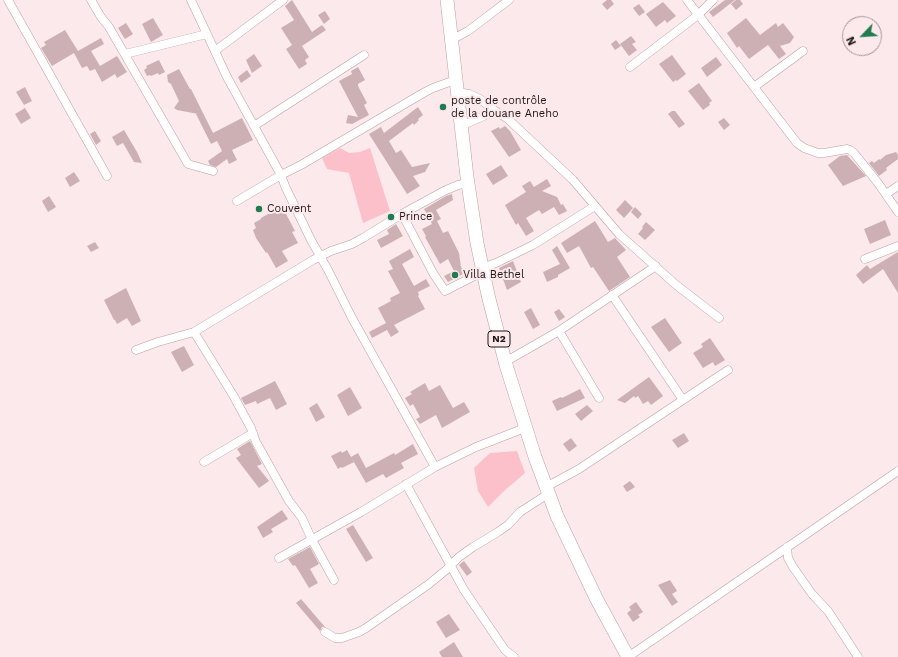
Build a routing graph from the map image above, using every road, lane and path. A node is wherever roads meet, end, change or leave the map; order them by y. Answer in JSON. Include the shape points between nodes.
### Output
{"nodes":[{"id":1,"x":8,"y":0,"type":"edge"},
{"id":2,"x":91,"y":0,"type":"edge"},
{"id":3,"x":191,"y":0,"type":"edge"},
{"id":4,"x":284,"y":0,"type":"edge"},
{"id":5,"x":446,"y":0,"type":"edge"},
{"id":6,"x":508,"y":0,"type":"edge"},
{"id":7,"x":687,"y":0,"type":"edge"},
{"id":8,"x":713,"y":0,"type":"edge"},
{"id":9,"x":698,"y":15,"type":"junction"},
{"id":10,"x":207,"y":34,"type":"junction"},
{"id":11,"x":451,"y":40,"type":"junction"},
{"id":12,"x":215,"y":51,"type":"junction"},
{"id":13,"x":803,"y":51,"type":"dead end"},
{"id":14,"x":125,"y":54,"type":"junction"},
{"id":15,"x":364,"y":56,"type":"dead end"},
{"id":16,"x":630,"y":67,"type":"dead end"},
{"id":17,"x":456,"y":86,"type":"junction"},
{"id":18,"x":754,"y":87,"type":"junction"},
{"id":19,"x":495,"y":111,"type":"junction"},
{"id":20,"x":254,"y":126,"type":"junction"},
{"id":21,"x":461,"y":126,"type":"junction"},
{"id":22,"x":213,"y":171,"type":"dead end"},
{"id":23,"x":281,"y":175,"type":"junction"},
{"id":24,"x":107,"y":176,"type":"dead end"},
{"id":25,"x":468,"y":183,"type":"junction"},
{"id":26,"x":898,"y":186,"type":"edge"},
{"id":27,"x":886,"y":194,"type":"junction"},
{"id":28,"x":238,"y":202,"type":"dead end"},
{"id":29,"x":595,"y":206,"type":"junction"},
{"id":30,"x":898,"y":212,"type":"edge"},
{"id":31,"x":402,"y":214,"type":"junction"},
{"id":32,"x":898,"y":246,"type":"edge"},
{"id":33,"x":321,"y":257,"type":"junction"},
{"id":34,"x":865,"y":259,"type":"dead end"},
{"id":35,"x":656,"y":266,"type":"junction"},
{"id":36,"x":482,"y":270,"type":"junction"},
{"id":37,"x":612,"y":295,"type":"junction"},
{"id":38,"x":719,"y":318,"type":"dead end"},
{"id":39,"x":559,"y":331,"type":"junction"},
{"id":40,"x":194,"y":332,"type":"junction"},
{"id":41,"x":136,"y":350,"type":"dead end"},
{"id":42,"x":505,"y":362,"type":"junction"},
{"id":43,"x":728,"y":370,"type":"dead end"},
{"id":44,"x":600,"y":398,"type":"dead end"},
{"id":45,"x":682,"y":400,"type":"junction"},
{"id":46,"x":525,"y":428,"type":"junction"},
{"id":47,"x":253,"y":433,"type":"junction"},
{"id":48,"x":204,"y":462,"type":"dead end"},
{"id":49,"x":435,"y":467,"type":"junction"},
{"id":50,"x":898,"y":471,"type":"edge"},
{"id":51,"x":406,"y":484,"type":"junction"},
{"id":52,"x":547,"y":490,"type":"junction"},
{"id":53,"x":312,"y":540,"type":"junction"},
{"id":54,"x":787,"y":547,"type":"junction"},
{"id":55,"x":280,"y":558,"type":"dead end"},
{"id":56,"x":450,"y":565,"type":"junction"},
{"id":57,"x":334,"y":580,"type":"dead end"},
{"id":58,"x":325,"y":632,"type":"dead end"},
{"id":59,"x":514,"y":657,"type":"edge"},
{"id":60,"x":628,"y":657,"type":"edge"},
{"id":61,"x":858,"y":657,"type":"edge"}],
"edges":[{"from":1,"to":24,"type":"street"},
{"from":2,"to":14,"type":"street"},
{"from":3,"to":10,"type":"street"},
{"from":4,"to":12,"type":"street"},
{"from":5,"to":11,"type":"highway","number":"N2"},
{"from":6,"to":11,"type":"street"},
{"from":7,"to":9,"type":"street"},
{"from":8,"to":9,"type":"street"},
{"from":9,"to":16,"type":"street"},
{"from":9,"to":18,"type":"street"},
{"from":10,"to":12,"type":"street"},
{"from":10,"to":14,"type":"street"},
{"from":11,"to":17,"type":"highway","number":"N2"},
{"from":12,"to":20,"type":"street"},
{"from":13,"to":18,"type":"street"},
{"from":14,"to":22,"type":"street","via":[[188,164]]},
{"from":15,"to":20,"type":"street"},
{"from":17,"to":19,"type":"street","via":[[480,99]]},
{"from":17,"to":21,"type":"highway","number":"N2"},
{"from":17,"to":23,"type":"street","via":[[433,88]]},
{"from":18,"to":27,"type":"street","via":[[804,148],[824,153],[850,150]]},
{"from":19,"to":21,"type":"street"},
{"from":19,"to":29,"type":"street","via":[[537,145]]},
{"from":20,"to":23,"type":"street"},
{"from":21,"to":25,"type":"highway","number":"N2"},
{"from":23,"to":28,"type":"street"},
{"from":23,"to":33,"type":"street"},
{"from":25,"to":31,"type":"street","via":[[450,188]]},
{"from":25,"to":36,"type":"highway","number":"N2"},
{"from":26,"to":27,"type":"street"},
{"from":27,"to":30,"type":"street"},
{"from":29,"to":35,"type":"street","via":[[619,234]]},
{"from":29,"to":36,"type":"street","via":[[532,245]]},
{"from":31,"to":33,"type":"street","via":[[363,238]]},
{"from":31,"to":36,"type":"street","via":[[444,291]]},
{"from":32,"to":34,"type":"street"},
{"from":33,"to":40,"type":"street"},
{"from":33,"to":49,"type":"street"},
{"from":35,"to":37,"type":"street"},
{"from":35,"to":38,"type":"street"},
{"from":36,"to":42,"type":"highway","number":"N2"},
{"from":37,"to":39,"type":"street"},
{"from":37,"to":45,"type":"street"},
{"from":39,"to":42,"type":"street"},
{"from":39,"to":44,"type":"street"},
{"from":40,"to":41,"type":"street"},
{"from":40,"to":47,"type":"street"},
{"from":42,"to":46,"type":"highway","number":"N2"},
{"from":43,"to":45,"type":"street"},
{"from":45,"to":52,"type":"street"},
{"from":46,"to":49,"type":"street","via":[[476,447]]},
{"from":46,"to":52,"type":"highway","number":"N2"},
{"from":47,"to":48,"type":"street"},
{"from":47,"to":53,"type":"street"},
{"from":49,"to":51,"type":"street"},
{"from":50,"to":54,"type":"street"},
{"from":51,"to":53,"type":"street"},
{"from":51,"to":56,"type":"street"},
{"from":52,"to":56,"type":"street","via":[[508,525]]},
{"from":52,"to":60,"type":"highway","number":"N2","via":[[586,576]]},
{"from":53,"to":55,"type":"street"},
{"from":53,"to":57,"type":"street"},
{"from":54,"to":60,"type":"street"},
{"from":54,"to":61,"type":"street","via":[[788,558],[793,567],[828,611]]},
{"from":56,"to":58,"type":"street","via":[[429,584],[359,632],[342,638],[335,638]]},
{"from":56,"to":59,"type":"street","via":[[486,624],[505,650]]}]}
